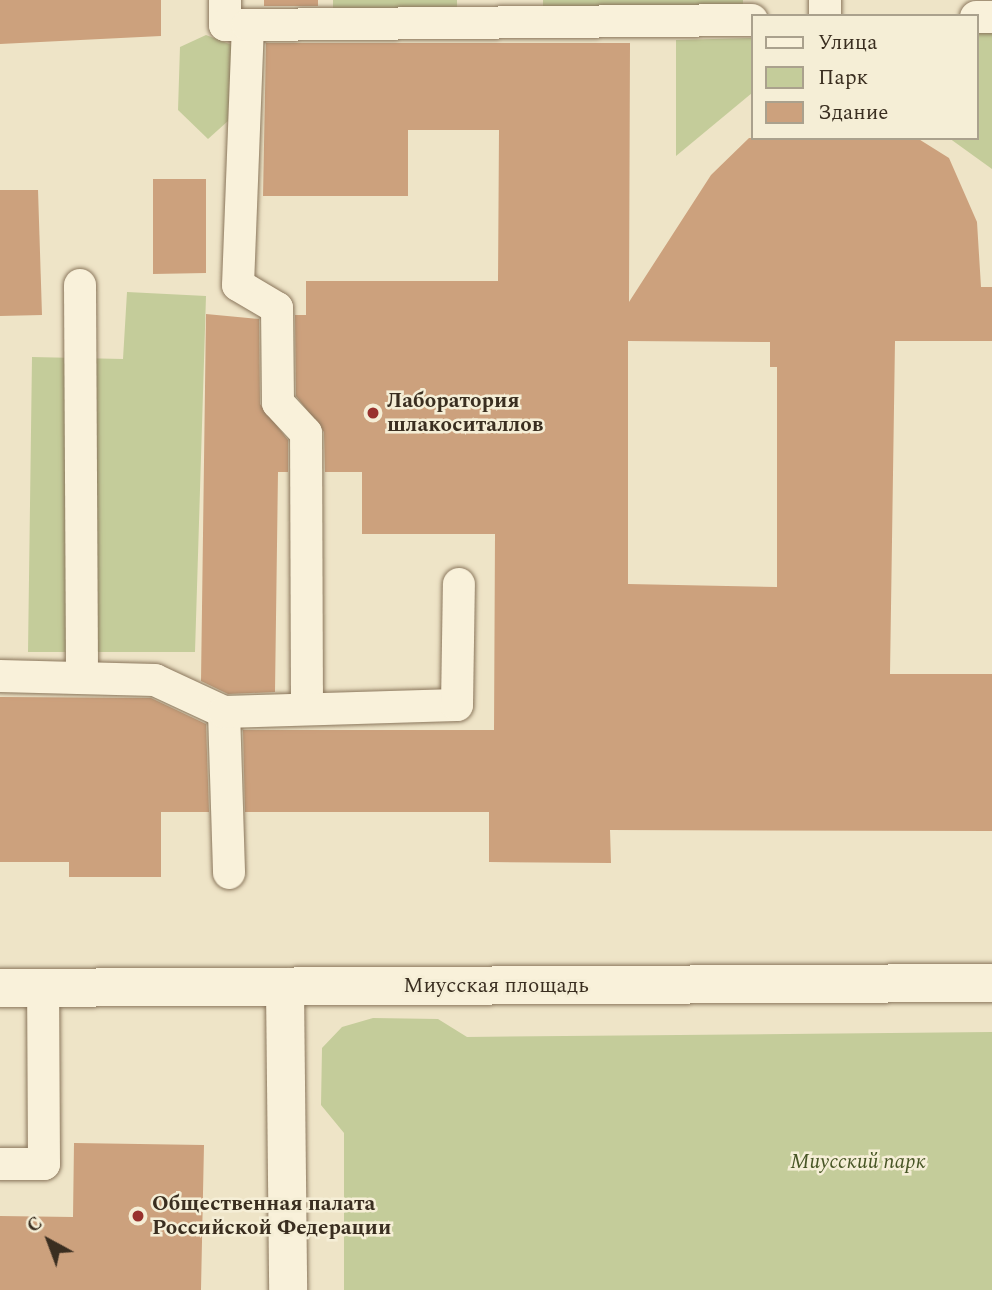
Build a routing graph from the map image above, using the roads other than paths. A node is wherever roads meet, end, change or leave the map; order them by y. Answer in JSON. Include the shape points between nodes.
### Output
{"nodes":[{"id":1,"x":225,"y":0,"type":"edge"},
{"id":2,"x":750,"y":20,"type":"edge"},
{"id":3,"x":248,"y":25,"type":"junction"},
{"id":4,"x":80,"y":285,"type":"dead end"},
{"id":5,"x":459,"y":584,"type":"dead end"},
{"id":6,"x":0,"y":676,"type":"edge"},
{"id":7,"x":82,"y":676,"type":"junction"},
{"id":8,"x":307,"y":709,"type":"junction"},
{"id":9,"x":224,"y":712,"type":"junction"},
{"id":10,"x":229,"y":873,"type":"dead end"},
{"id":11,"x":992,"y":983,"type":"edge"},
{"id":12,"x":285,"y":987,"type":"junction"},
{"id":13,"x":0,"y":988,"type":"edge"},
{"id":14,"x":43,"y":988,"type":"junction"},
{"id":15,"x":0,"y":1164,"type":"edge"},
{"id":16,"x":288,"y":1290,"type":"edge"}],
"edges":[{"from":1,"to":3,"type":"lane","via":[[225,25]]},
{"from":2,"to":3,"type":"lane"},
{"from":3,"to":8,"type":"lane","via":[[239,285],[277,307],[278,402],[306,433]]},
{"from":4,"to":7,"type":"lane"},
{"from":5,"to":8,"type":"lane","via":[[457,705]]},
{"from":6,"to":7,"type":"lane"},
{"from":7,"to":9,"type":"lane","via":[[155,680]]},
{"from":8,"to":9,"type":"lane"},
{"from":9,"to":10,"type":"lane"},
{"from":11,"to":12,"type":"street","name":"Миусская площадь"},
{"from":12,"to":14,"type":"street","name":"Миусская площадь"},
{"from":12,"to":16,"type":"street"},
{"from":13,"to":14,"type":"street","name":"Миусская площадь"},
{"from":14,"to":15,"type":"lane","via":[[44,1164]]}]}
